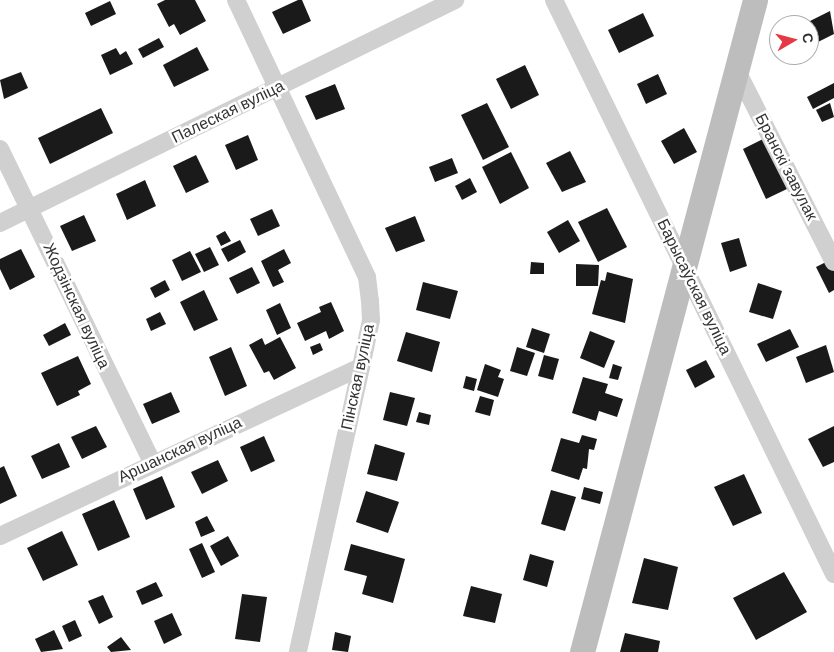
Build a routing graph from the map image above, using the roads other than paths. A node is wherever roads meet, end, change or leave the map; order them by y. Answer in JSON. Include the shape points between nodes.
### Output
{"nodes":[{"id":1,"x":236,"y":0,"type":"edge"},
{"id":2,"x":455,"y":0,"type":"edge"},
{"id":3,"x":554,"y":0,"type":"edge"},
{"id":4,"x":755,"y":0,"type":"edge"},
{"id":5,"x":738,"y":73,"type":"junction"},
{"id":6,"x":279,"y":87,"type":"junction"},
{"id":7,"x":0,"y":149,"type":"edge"},
{"id":8,"x":30,"y":209,"type":"junction"},
{"id":9,"x":0,"y":223,"type":"edge"},
{"id":10,"x":834,"y":262,"type":"edge"},
{"id":11,"x":683,"y":264,"type":"junction"},
{"id":12,"x":361,"y":367,"type":"junction"},
{"id":13,"x":152,"y":462,"type":"junction"},
{"id":14,"x":0,"y":536,"type":"edge"},
{"id":15,"x":834,"y":574,"type":"edge"},
{"id":16,"x":298,"y":652,"type":"edge"},
{"id":17,"x":582,"y":652,"type":"edge"}],
"edges":[{"from":1,"to":6,"type":"street","name":"Пінская вуліца"},
{"from":2,"to":6,"type":"street","name":"Палеская вуліца"},
{"from":3,"to":11,"type":"street","name":"Барысаўская вуліца"},
{"from":4,"to":5,"type":"main road"},
{"from":5,"to":10,"type":"street","name":"Бранскі завулак"},
{"from":5,"to":11,"type":"main road"},
{"from":6,"to":8,"type":"street","name":"Палеская вуліца"},
{"from":6,"to":12,"type":"street","name":"Пінская вуліца","via":[[366,277],[370,320]]},
{"from":7,"to":8,"type":"street","name":"Жодзінская вуліца"},
{"from":8,"to":9,"type":"street","name":"Палеская вуліца"},
{"from":8,"to":13,"type":"street","name":"Жодзінская вуліца"},
{"from":11,"to":15,"type":"street","name":"Барысаўская вуліца"},
{"from":11,"to":17,"type":"main road"},
{"from":12,"to":13,"type":"street","name":"Аршанская вуліца"},
{"from":12,"to":16,"type":"street","name":"Пінская вуліца"},
{"from":13,"to":14,"type":"street","name":"Аршанская вуліца"}]}
